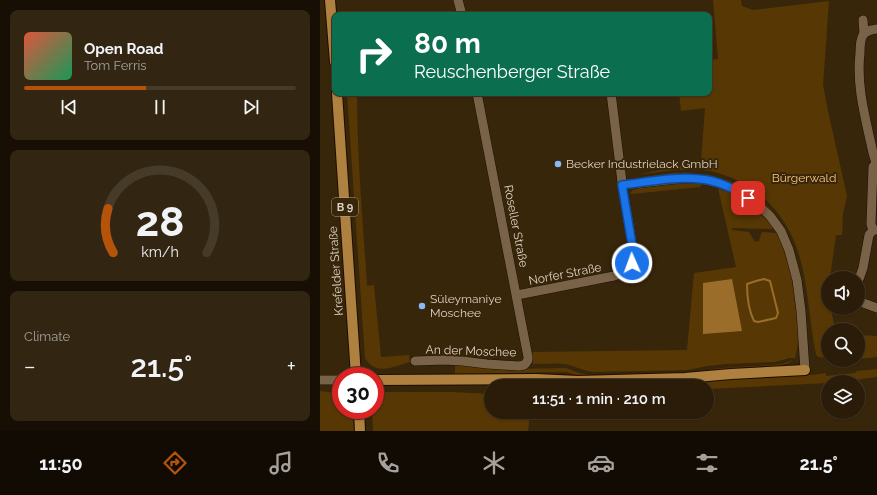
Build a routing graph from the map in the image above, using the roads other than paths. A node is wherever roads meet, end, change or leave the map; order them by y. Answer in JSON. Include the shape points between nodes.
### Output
{"nodes":[{"id":1,"x":330,"y":0,"type":"edge"},
{"id":2,"x":458,"y":0,"type":"edge"},
{"id":3,"x":461,"y":12,"type":"edge"},
{"id":4,"x":863,"y":20,"type":"dead end"},
{"id":5,"x":332,"y":25,"type":"edge"},
{"id":6,"x":877,"y":29,"type":"edge"},
{"id":7,"x":864,"y":34,"type":"junction"},
{"id":8,"x":337,"y":96,"type":"edge"},
{"id":9,"x":478,"y":96,"type":"edge"},
{"id":10,"x":611,"y":96,"type":"edge"},
{"id":11,"x":876,"y":163,"type":"edge"},
{"id":12,"x":622,"y":185,"type":"junction"},
{"id":13,"x":875,"y":230,"type":"edge"},
{"id":14,"x":862,"y":271,"type":"edge"},
{"id":15,"x":517,"y":295,"type":"junction"},
{"id":16,"x":865,"y":304,"type":"edge"},
{"id":17,"x":877,"y":308,"type":"edge"},
{"id":18,"x":415,"y":361,"type":"dead end"},
{"id":19,"x":526,"y":363,"type":"joint"},
{"id":20,"x":355,"y":367,"type":"edge"},
{"id":21,"x":805,"y":370,"type":"joint"},
{"id":22,"x":320,"y":380,"type":"edge"},
{"id":23,"x":332,"y":380,"type":"edge"},
{"id":24,"x":384,"y":380,"type":"edge"},
{"id":25,"x":359,"y":419,"type":"edge"},
{"id":26,"x":360,"y":431,"type":"edge"}],
"edges":[{"from":1,"to":5,"type":"main road"},
{"from":2,"to":3,"type":"street"},
{"from":4,"to":7,"type":"street"},
{"from":6,"to":7,"type":"street"},
{"from":7,"to":11,"type":"street","via":[[861,41],[859,83]]},
{"from":8,"to":20,"type":"main road","name":"Krefelder Straße","number":"B 9"},
{"from":9,"to":15,"type":"street","name":"Roseller Straße"},
{"from":10,"to":12,"type":"street","name":"Norfer Straße"},
{"from":11,"to":13,"type":"street","via":[[873,167],[871,224]]},
{"from":12,"to":15,"type":"street","name":"Norfer Straße","via":[[634,256],[629,268],[614,276]]},
{"from":12,"to":21,"type":"street","via":[[686,178],[701,179],[740,192],[770,216],[781,231],[797,280]]},
{"from":13,"to":14,"type":"street","via":[[869,235]]},
{"from":15,"to":19,"type":"street","name":"Roseller Straße","via":[[528,357]]},
{"from":16,"to":17,"type":"street"},
{"from":18,"to":19,"type":"street","name":"An der Moschee","via":[[445,360],[519,366]]},
{"from":21,"to":24,"type":"main road","via":[[679,378]]},
{"from":22,"to":23,"type":"street"},
{"from":25,"to":26,"type":"main road"}]}
